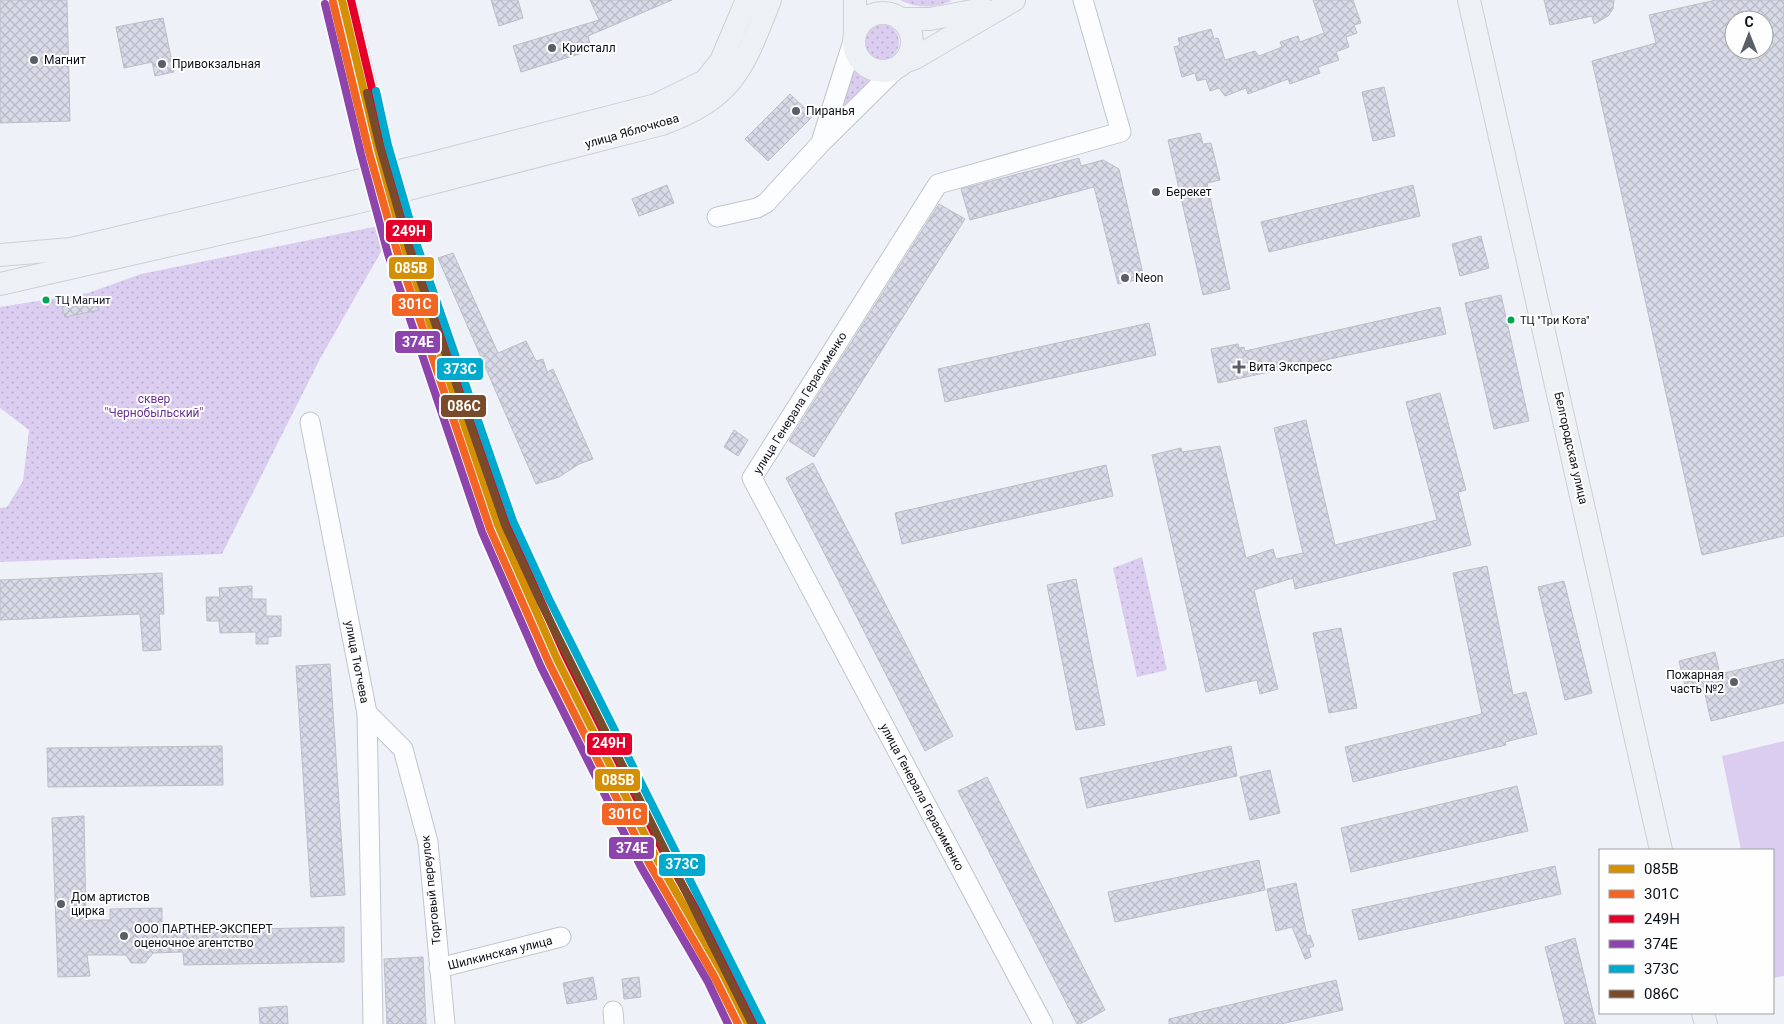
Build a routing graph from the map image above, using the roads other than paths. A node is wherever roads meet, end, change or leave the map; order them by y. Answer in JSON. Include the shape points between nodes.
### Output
{"nodes":[{"id":1,"x":747,"y":0,"type":"edge"},
{"id":2,"x":770,"y":0,"type":"edge"},
{"id":3,"x":855,"y":0,"type":"edge"},
{"id":4,"x":1083,"y":0,"type":"edge"},
{"id":5,"x":1469,"y":0,"type":"edge"},
{"id":6,"x":1485,"y":0,"type":"edge"},
{"id":7,"x":1009,"y":2,"type":"edge"},
{"id":8,"x":891,"y":11,"type":"edge"},
{"id":9,"x":854,"y":37,"type":"junction"},
{"id":10,"x":1480,"y":45,"type":"junction"},
{"id":11,"x":901,"y":64,"type":"junction"},
{"id":12,"x":821,"y":143,"type":"junction"},
{"id":13,"x":432,"y":173,"type":"junction"},
{"id":14,"x":352,"y":193,"type":"junction"},
{"id":15,"x":717,"y":217,"type":"dead end"},
{"id":16,"x":0,"y":255,"type":"edge"},
{"id":17,"x":0,"y":284,"type":"edge"},
{"id":18,"x":310,"y":422,"type":"dead end"},
{"id":19,"x":367,"y":713,"type":"junction"},
{"id":20,"x":1661,"y":849,"type":"edge"},
{"id":21,"x":560,"y":938,"type":"dead end"},
{"id":22,"x":439,"y":968,"type":"junction"},
{"id":23,"x":373,"y":1024,"type":"edge"},
{"id":24,"x":445,"y":1024,"type":"edge"},
{"id":25,"x":1043,"y":1024,"type":"edge"}],
"edges":[{"from":1,"to":13,"type":"main road","name":"улица Яблочкова","via":[[721,61],[705,81],[656,105]]},
{"from":2,"to":13,"type":"main road","name":"улица Яблочкова","via":[[738,73],[718,96],[691,113],[662,124]]},
{"from":3,"to":9,"type":"main road"},
{"from":4,"to":25,"type":"street","name":"улица Генерала Герасименко","via":[[1121,132],[938,184],[752,478]]},
{"from":5,"to":10,"type":"main road","name":"Белгородская улица"},
{"from":6,"to":10,"type":"main road","name":"Белгородская улица"},
{"from":7,"to":8,"type":"main road","via":[[952,16],[913,21]]},
{"from":7,"to":11,"type":"main road"},
{"from":8,"to":9,"type":"main road","via":[[874,15],[859,25]]},
{"from":8,"to":11,"type":"main road","via":[[906,25],[912,40],[909,55]]},
{"from":9,"to":11,"type":"main road","via":[[857,56],[868,68],[883,72]]},
{"from":9,"to":12,"type":"street"},
{"from":10,"to":20,"type":"main road","name":"Белгородская улица"},
{"from":11,"to":12,"type":"street"},
{"from":12,"to":15,"type":"street","via":[[766,203]]},
{"from":13,"to":14,"type":"main road"},
{"from":14,"to":16,"type":"main road","via":[[71,248]]},
{"from":14,"to":17,"type":"main road"},
{"from":18,"to":19,"type":"street","name":"улица Тютчева"},
{"from":19,"to":22,"type":"street","name":"Торговый переулок","via":[[403,749],[428,842]]},
{"from":19,"to":23,"type":"street","name":"улица Тютчева"},
{"from":21,"to":22,"type":"street","name":"Шилкинская улица"},
{"from":22,"to":24,"type":"street","name":"Торговый переулок"}]}
